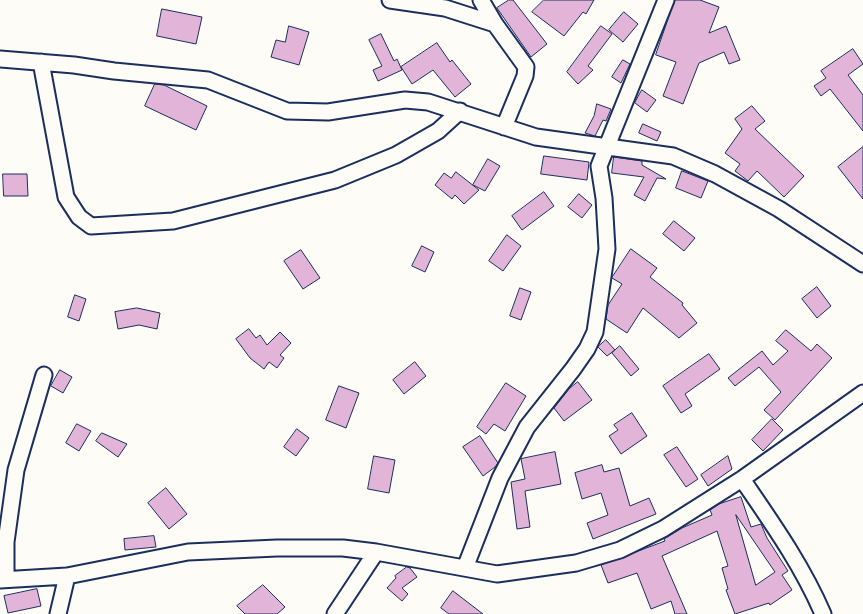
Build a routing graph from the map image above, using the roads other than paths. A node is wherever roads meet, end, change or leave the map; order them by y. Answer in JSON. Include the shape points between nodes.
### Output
{"nodes":[{"id":1,"x":390,"y":0,"type":"edge"},
{"id":2,"x":481,"y":0,"type":"edge"},
{"id":3,"x":666,"y":0,"type":"edge"},
{"id":4,"x":495,"y":24,"type":"junction"},
{"id":5,"x":0,"y":59,"type":"edge"},
{"id":6,"x":41,"y":62,"type":"junction"},
{"id":7,"x":460,"y":111,"type":"junction"},
{"id":8,"x":504,"y":127,"type":"junction"},
{"id":9,"x":606,"y":146,"type":"junction"},
{"id":10,"x":863,"y":264,"type":"edge"},
{"id":11,"x":44,"y":375,"type":"dead end"},
{"id":12,"x":863,"y":393,"type":"edge"},
{"id":13,"x":742,"y":479,"type":"junction"},
{"id":14,"x":376,"y":552,"type":"junction"},
{"id":15,"x":465,"y":568,"type":"junction"},
{"id":16,"x":67,"y":576,"type":"junction"},
{"id":17,"x":3,"y":580,"type":"edge"},
{"id":18,"x":58,"y":614,"type":"edge"},
{"id":19,"x":335,"y":614,"type":"edge"},
{"id":20,"x":824,"y":614,"type":"edge"}],
"edges":[{"from":1,"to":4,"type":"street","via":[[445,8]]},
{"from":2,"to":4,"type":"street"},
{"from":3,"to":9,"type":"street"},
{"from":4,"to":8,"type":"street","via":[[526,67]]},
{"from":5,"to":6,"type":"street"},
{"from":6,"to":7,"type":"street","via":[[208,80],[287,111],[328,112],[404,100],[428,102]]},
{"from":6,"to":7,"type":"street","via":[[66,197],[79,217],[91,226],[173,221],[335,180],[396,156],[438,131]]},
{"from":7,"to":8,"type":"street"},
{"from":8,"to":9,"type":"street","via":[[536,137]]},
{"from":9,"to":10,"type":"street","via":[[673,156],[715,174],[779,209]]},
{"from":9,"to":15,"type":"street","via":[[599,166],[607,249],[595,332],[578,362],[523,436],[500,478]]},
{"from":11,"to":17,"type":"street","via":[[16,470]]},
{"from":12,"to":13,"type":"street"},
{"from":13,"to":15,"type":"street","via":[[662,529],[620,550],[576,563],[497,574]]},
{"from":13,"to":20,"type":"street","via":[[811,584]]},
{"from":14,"to":15,"type":"street"},
{"from":14,"to":16,"type":"street","via":[[343,548],[188,552]]},
{"from":14,"to":19,"type":"street"},
{"from":16,"to":17,"type":"street"},
{"from":16,"to":18,"type":"street"}]}
